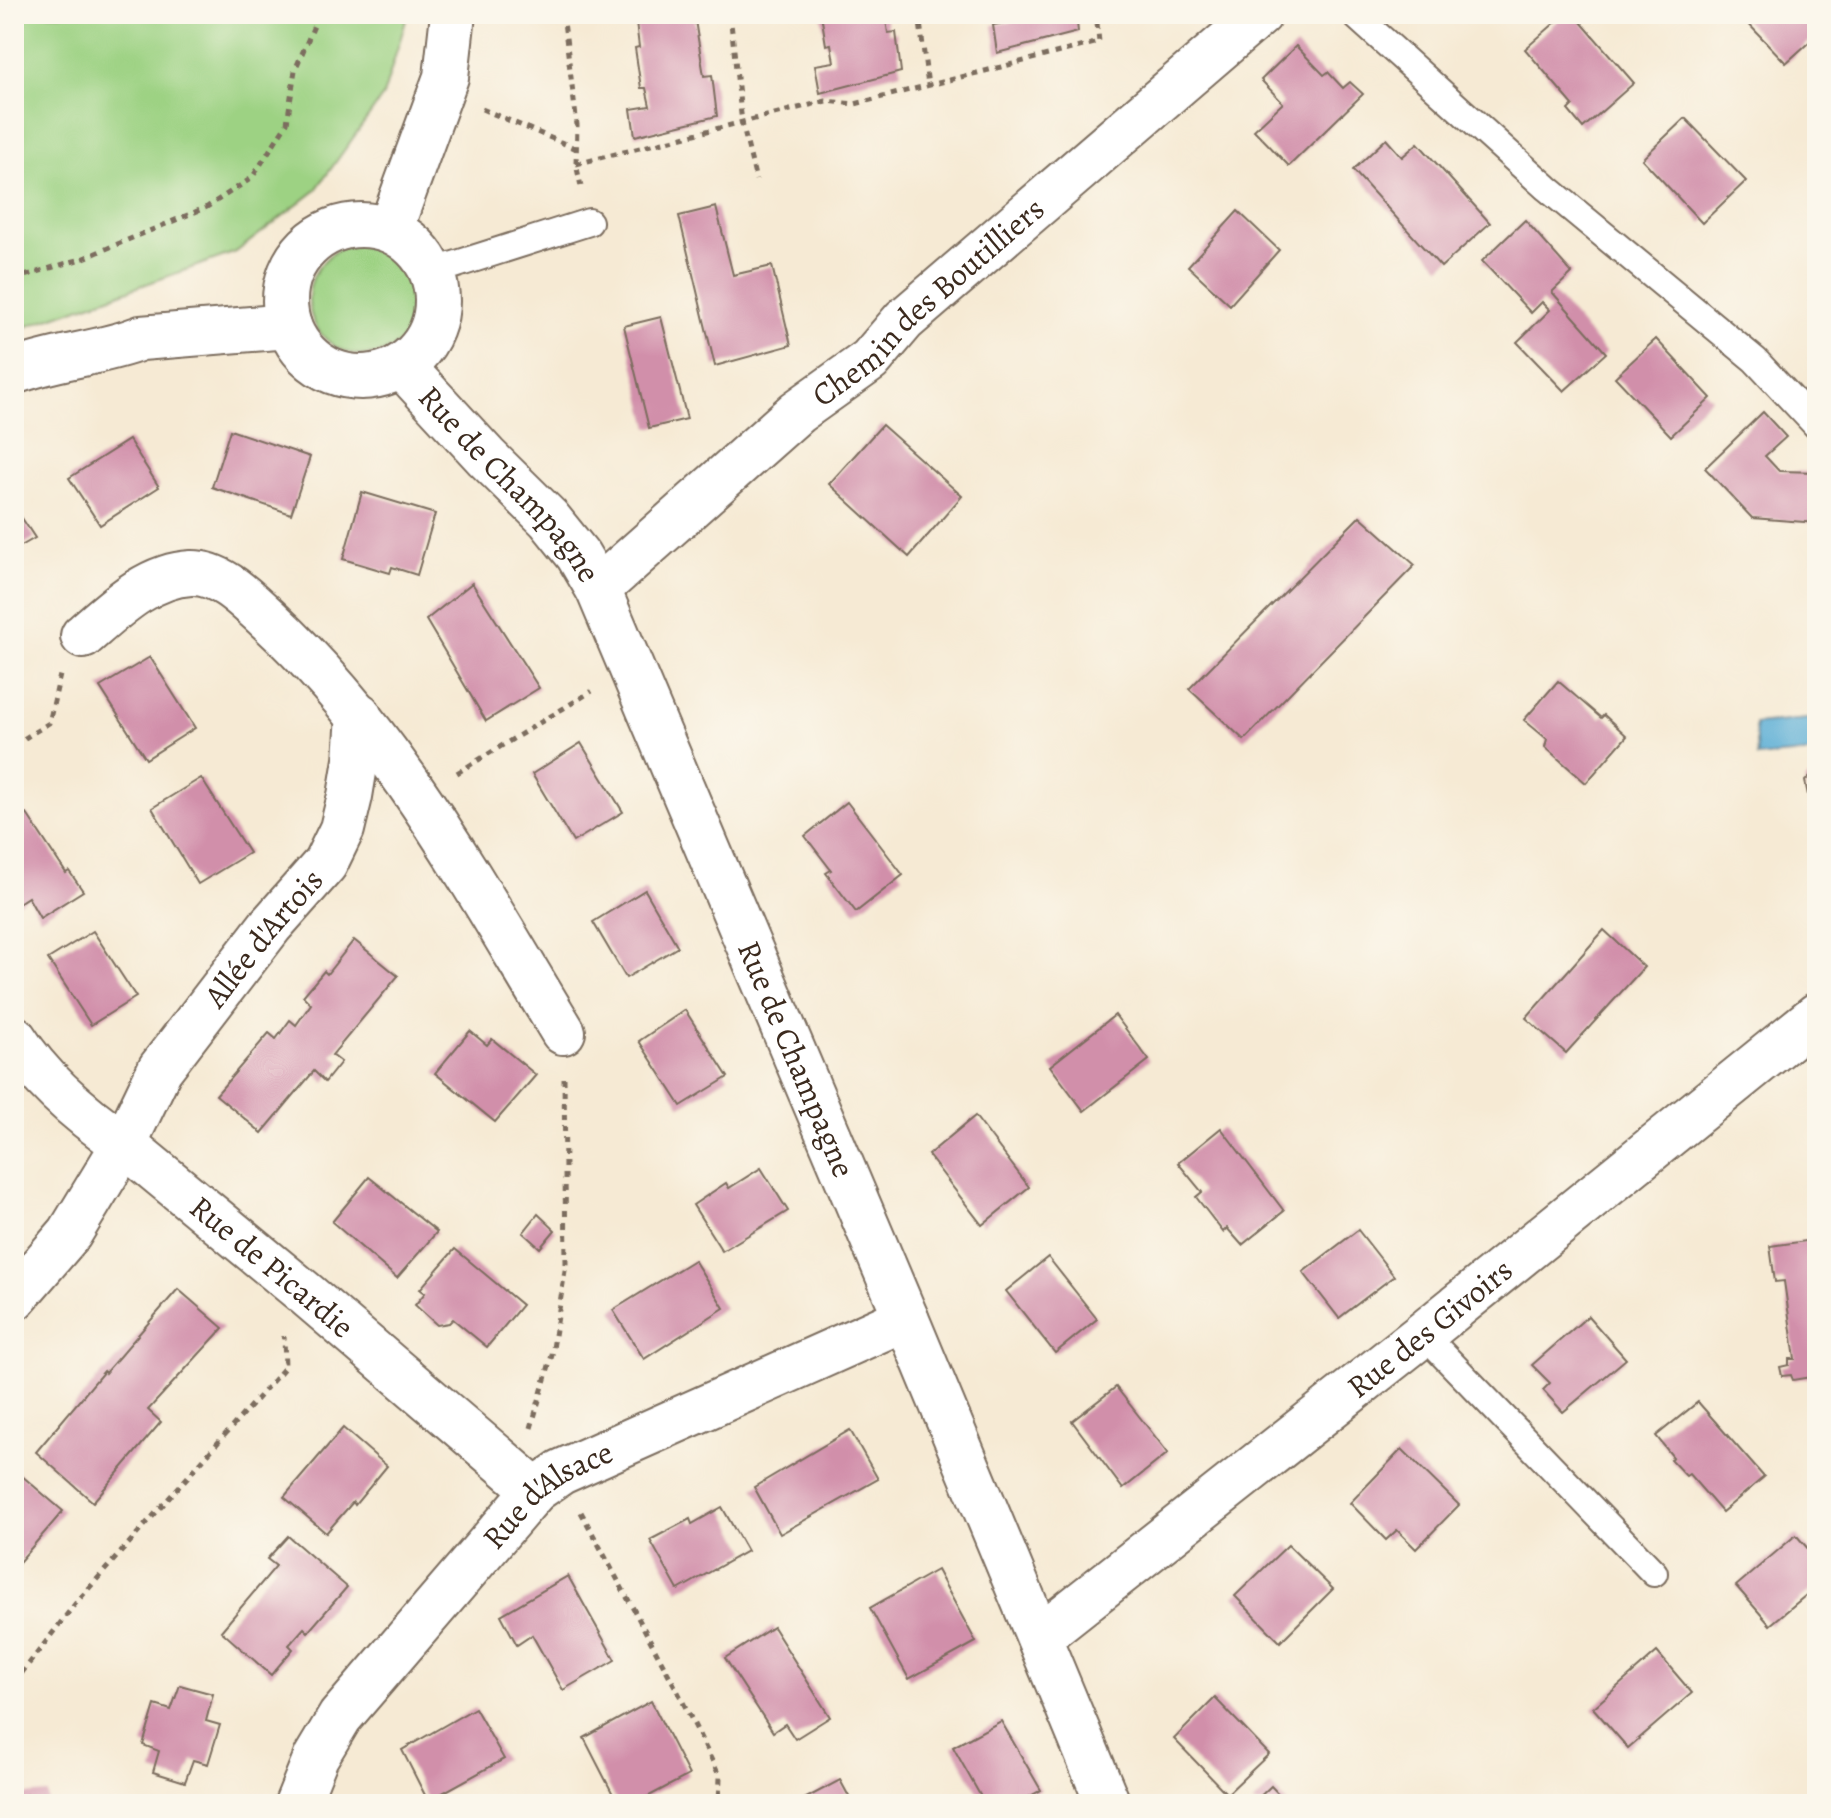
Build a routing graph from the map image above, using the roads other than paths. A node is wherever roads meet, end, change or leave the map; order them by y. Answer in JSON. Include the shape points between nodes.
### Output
{"nodes":[{"id":1,"x":453,"y":14,"type":"edge"},
{"id":2,"x":1260,"y":14,"type":"edge"},
{"id":3,"x":1354,"y":14,"type":"edge"},
{"id":4,"x":589,"y":222,"type":"road end"},
{"id":5,"x":390,"y":230,"type":"junction"},
{"id":6,"x":432,"y":272,"type":"junction"},
{"id":7,"x":289,"y":326,"type":"junction"},
{"id":8,"x":402,"y":366,"type":"junction"},
{"id":9,"x":14,"y":372,"type":"edge"},
{"id":10,"x":1817,"y":426,"type":"edge"},
{"id":11,"x":598,"y":589,"type":"junction"},
{"id":12,"x":83,"y":636,"type":"road end"},
{"id":13,"x":359,"y":715,"type":"junction"},
{"id":14,"x":1817,"y":1015,"type":"edge"},
{"id":15,"x":563,"y":1032,"type":"road end"},
{"id":16,"x":14,"y":1038,"type":"edge"},
{"id":17,"x":124,"y":1144,"type":"junction"},
{"id":18,"x":14,"y":1298,"type":"edge"},
{"id":19,"x":906,"y":1318,"type":"junction"},
{"id":20,"x":1423,"y":1334,"type":"junction"},
{"id":21,"x":539,"y":1479,"type":"junction"},
{"id":22,"x":1654,"y":1573,"type":"dead end"},
{"id":23,"x":1039,"y":1637,"type":"junction"},
{"id":24,"x":297,"y":1804,"type":"edge"},
{"id":25,"x":1108,"y":1804,"type":"edge"}],
"edges":[{"from":1,"to":5,"type":"street","via":[[446,77]]},
{"from":2,"to":11,"type":"street","name":"Chemin des Boutilliers","via":[[904,320],[870,360],[797,412]]},
{"from":3,"to":10,"type":"lane","via":[[1547,188],[1755,360]]},
{"from":4,"to":6,"type":"lane"},
{"from":5,"to":6,"type":"street","via":[[409,242]]},
{"from":5,"to":7,"type":"street","via":[[341,228],[318,238],[300,255],[288,277]]},
{"from":6,"to":8,"type":"street","via":[[438,305],[432,329],[421,350]]},
{"from":7,"to":8,"type":"street","via":[[300,347],[336,374],[359,378]]},
{"from":7,"to":9,"type":"street","via":[[141,338]]},
{"from":8,"to":11,"type":"street","name":"Rue de Champagne","via":[[549,519]]},
{"from":11,"to":19,"type":"street","name":"Rue de Champagne"},
{"from":12,"to":13,"type":"street","via":[[126,598],[164,580],[192,573],[217,579],[308,656]]},
{"from":13,"to":15,"type":"street","via":[[419,795]]},
{"from":13,"to":17,"type":"street","name":"Allée d'Artois","via":[[350,796],[325,864],[160,1069]]},
{"from":14,"to":20,"type":"street","name":"Rue des Givoirs"},
{"from":16,"to":17,"type":"street","name":"Rue de Picardie","via":[[60,1092]]},
{"from":17,"to":18,"type":"street","name":"Allée d'Artois","via":[[70,1233]]},
{"from":17,"to":21,"type":"street","name":"Rue de Picardie"},
{"from":19,"to":21,"type":"street","name":"Rue d'Alsace"},
{"from":19,"to":23,"type":"street","name":"Rue de Champagne"},
{"from":20,"to":22,"type":"lane"},
{"from":20,"to":23,"type":"street","name":"Rue des Givoirs"},
{"from":21,"to":24,"type":"street","name":"Rue d'Alsace","via":[[340,1717]]},
{"from":23,"to":25,"type":"street","name":"Rue de Champagne"}]}
